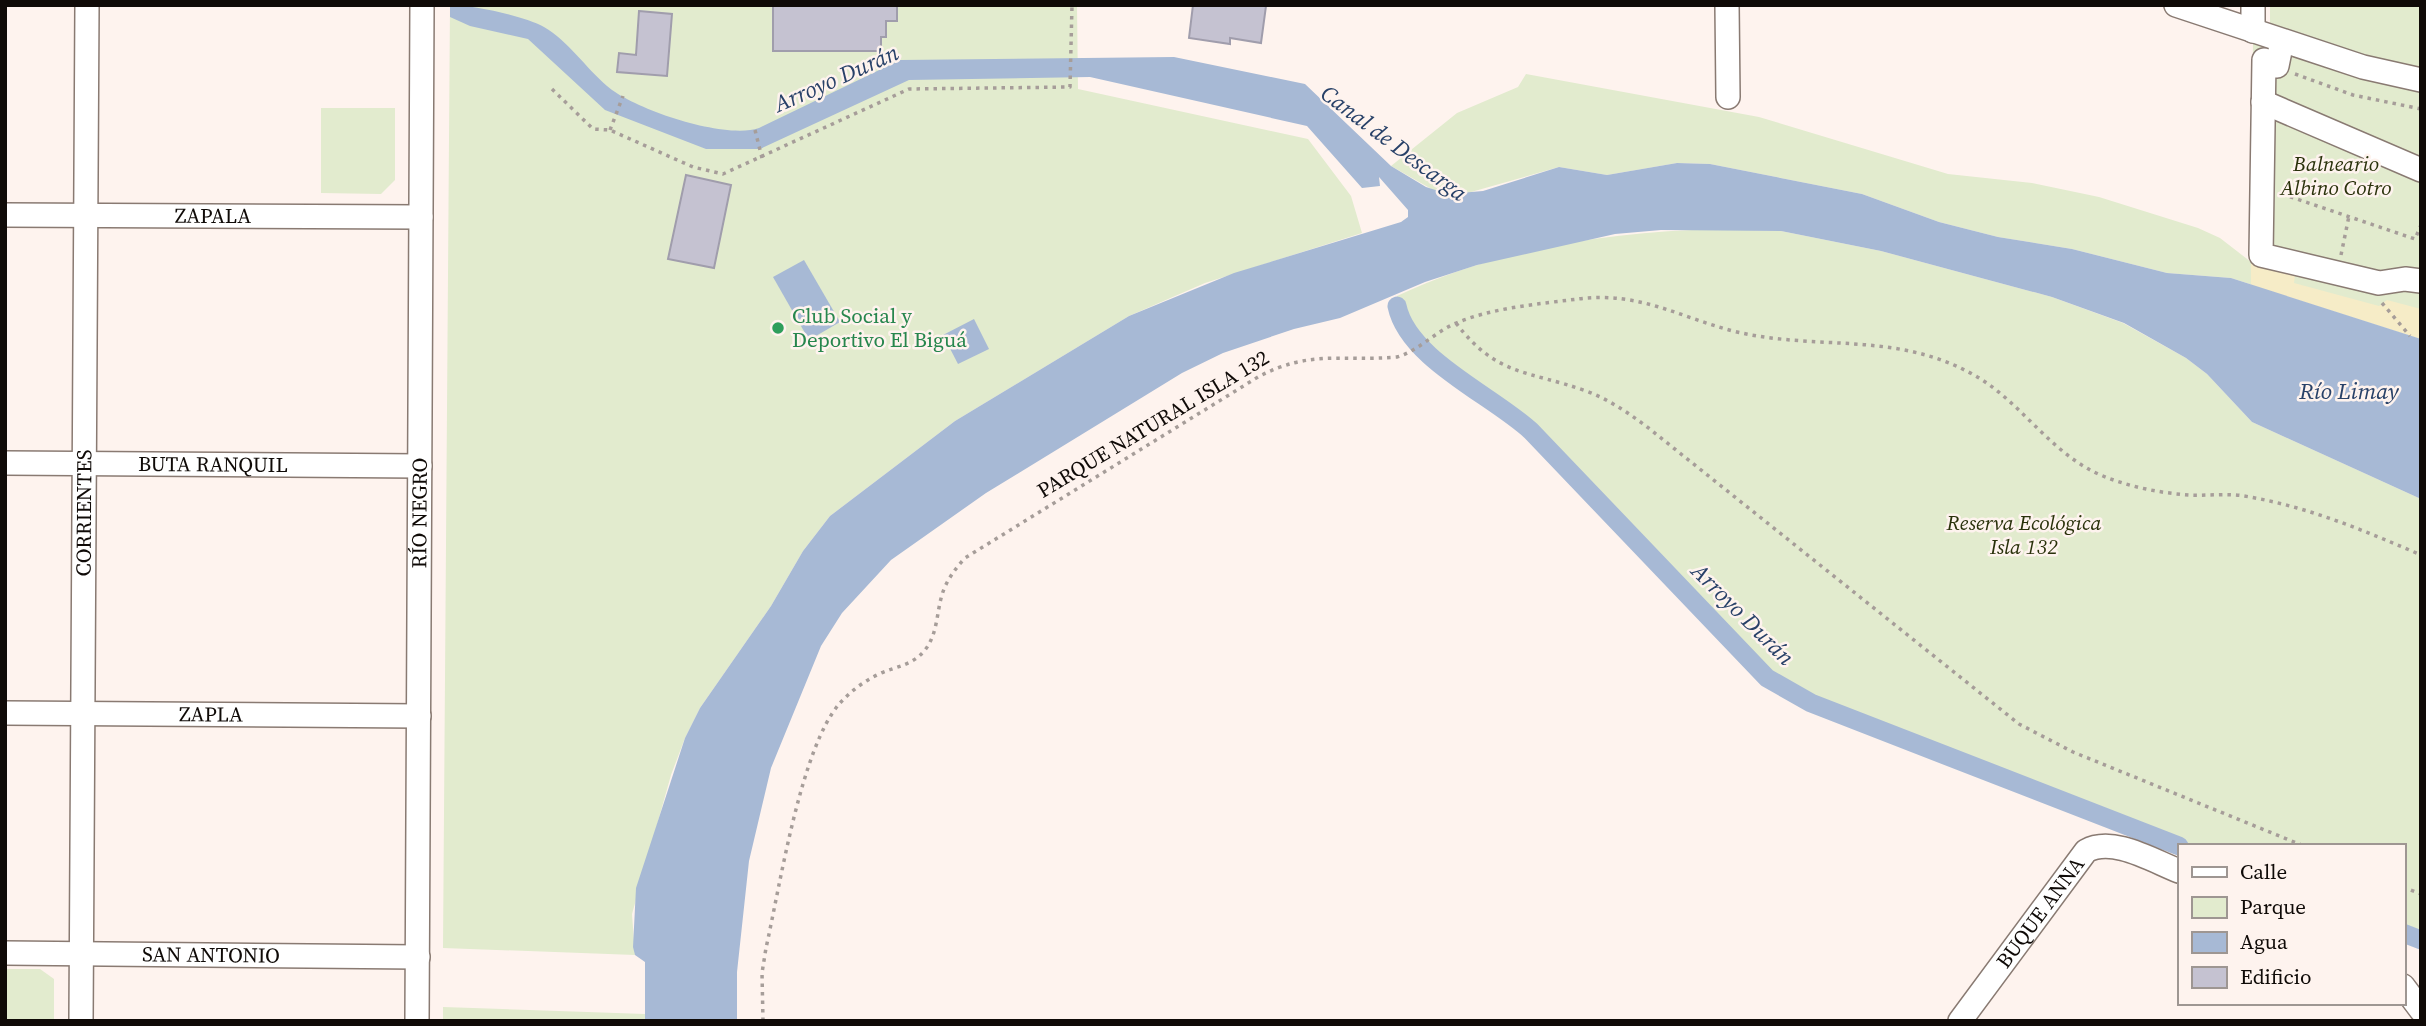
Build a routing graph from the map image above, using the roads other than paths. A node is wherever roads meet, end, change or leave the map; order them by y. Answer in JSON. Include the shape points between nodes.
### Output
{"nodes":[{"id":1,"x":87,"y":5,"type":"edge"},
{"id":2,"x":422,"y":5,"type":"edge"},
{"id":3,"x":1727,"y":5,"type":"edge"},
{"id":4,"x":2176,"y":5,"type":"edge"},
{"id":5,"x":2253,"y":5,"type":"edge"},
{"id":6,"x":2253,"y":31,"type":"junction"},
{"id":7,"x":2282,"y":41,"type":"junction"},
{"id":8,"x":2421,"y":80,"type":"edge"},
{"id":9,"x":1728,"y":97,"type":"dead end"},
{"id":10,"x":2263,"y":102,"type":"junction"},
{"id":11,"x":2421,"y":170,"type":"edge"},
{"id":12,"x":5,"y":215,"type":"edge"},
{"id":13,"x":86,"y":215,"type":"junction"},
{"id":14,"x":421,"y":217,"type":"junction"},
{"id":15,"x":2421,"y":281,"type":"edge"},
{"id":16,"x":5,"y":463,"type":"edge"},
{"id":17,"x":85,"y":463,"type":"junction"},
{"id":18,"x":420,"y":466,"type":"junction"},
{"id":19,"x":5,"y":713,"type":"edge"},
{"id":20,"x":83,"y":713,"type":"junction"},
{"id":21,"x":419,"y":716,"type":"junction"},
{"id":22,"x":2178,"y":872,"type":"edge"},
{"id":23,"x":5,"y":953,"type":"edge"},
{"id":24,"x":82,"y":954,"type":"junction"},
{"id":25,"x":418,"y":957,"type":"junction"},
{"id":26,"x":2405,"y":989,"type":"edge"},
{"id":27,"x":2421,"y":1010,"type":"edge"},
{"id":28,"x":81,"y":1021,"type":"edge"},
{"id":29,"x":417,"y":1021,"type":"edge"},
{"id":30,"x":1960,"y":1021,"type":"edge"}],
"edges":[{"from":1,"to":13,"type":"street","name":"CORRIENTES"},
{"from":2,"to":14,"type":"street","name":"RÍO NEGRO"},
{"from":3,"to":9,"type":"street"},
{"from":4,"to":6,"type":"street"},
{"from":5,"to":6,"type":"street"},
{"from":6,"to":7,"type":"street"},
{"from":7,"to":8,"type":"street"},
{"from":7,"to":10,"type":"street","via":[[2277,66],[2264,61]]},
{"from":10,"to":11,"type":"street"},
{"from":10,"to":15,"type":"street","via":[[2261,255],[2379,283],[2410,278]]},
{"from":12,"to":13,"type":"street","name":"ZAPALA"},
{"from":13,"to":14,"type":"street","name":"ZAPALA"},
{"from":13,"to":17,"type":"street","name":"CORRIENTES"},
{"from":14,"to":18,"type":"street","name":"RÍO NEGRO"},
{"from":16,"to":17,"type":"street","name":"BUTA RANQUIL"},
{"from":17,"to":18,"type":"street","name":"BUTA RANQUIL"},
{"from":17,"to":20,"type":"street","name":"CORRIENTES"},
{"from":18,"to":21,"type":"street","name":"RÍO NEGRO"},
{"from":19,"to":20,"type":"street","name":"ZAPLA"},
{"from":20,"to":21,"type":"street","name":"ZAPLA"},
{"from":20,"to":24,"type":"street","name":"CORRIENTES"},
{"from":21,"to":25,"type":"street","name":"RÍO NEGRO"},
{"from":22,"to":30,"type":"street","name":"BUQUE ANNA","via":[[2115,847],[2086,851]]},
{"from":23,"to":24,"type":"street","name":"SAN ANTONIO"},
{"from":24,"to":25,"type":"street","name":"SAN ANTONIO"},
{"from":24,"to":28,"type":"street","name":"CORRIENTES"},
{"from":25,"to":29,"type":"street","name":"RÍO NEGRO"},
{"from":26,"to":27,"type":"street"}]}
